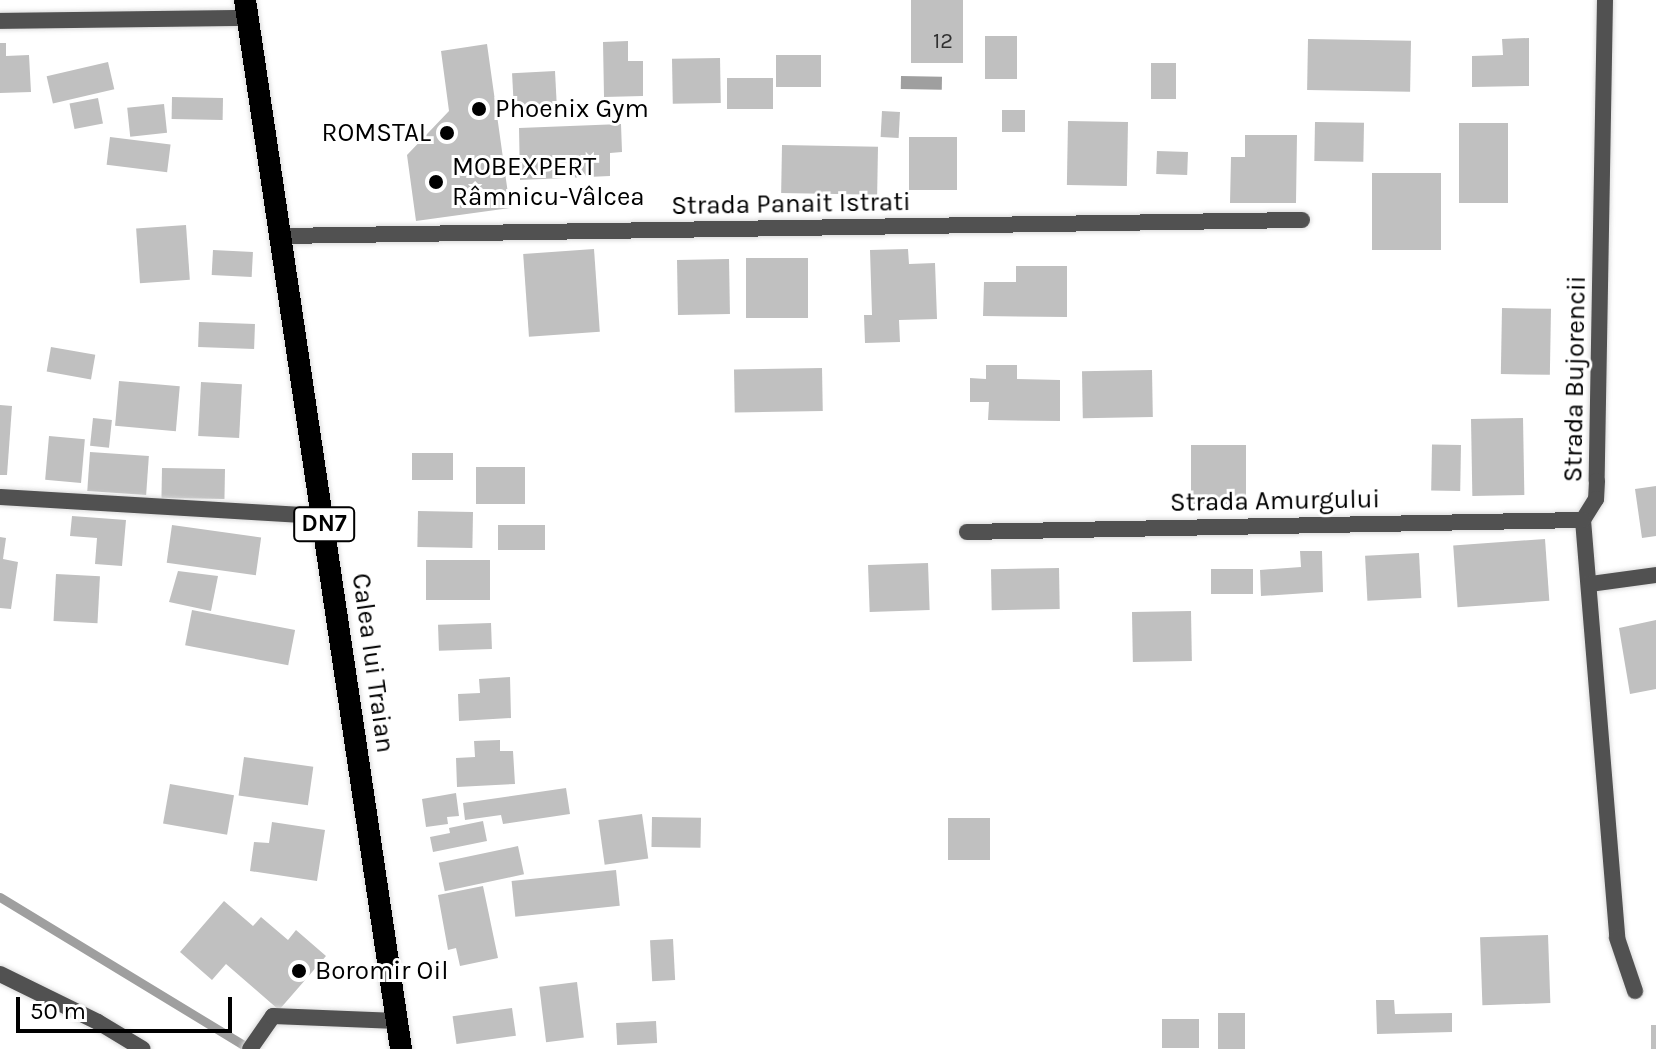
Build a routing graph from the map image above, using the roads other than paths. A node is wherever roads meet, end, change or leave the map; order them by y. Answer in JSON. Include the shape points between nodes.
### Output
{"nodes":[{"id":1,"x":1605,"y":0,"type":"edge"},
{"id":2,"x":247,"y":9,"type":"edge"},
{"id":3,"x":0,"y":21,"type":"edge"},
{"id":4,"x":1302,"y":220,"type":"dead end"},
{"id":5,"x":281,"y":236,"type":"junction"},
{"id":6,"x":0,"y":497,"type":"edge"},
{"id":7,"x":323,"y":516,"type":"junction"},
{"id":8,"x":1583,"y":520,"type":"junction"},
{"id":9,"x":967,"y":532,"type":"dead end"},
{"id":10,"x":1656,"y":575,"type":"edge"},
{"id":11,"x":1590,"y":584,"type":"junction"},
{"id":12,"x":0,"y":974,"type":"edge"},
{"id":13,"x":1635,"y":991,"type":"dead end"},
{"id":14,"x":397,"y":1021,"type":"junction"},
{"id":15,"x":143,"y":1049,"type":"edge"},
{"id":16,"x":250,"y":1049,"type":"edge"},
{"id":17,"x":401,"y":1049,"type":"edge"}],
"edges":[{"from":1,"to":8,"type":"street","name":"Strada Bujorencii","via":[[1597,481],[1596,499]]},
{"from":2,"to":3,"type":"street"},
{"from":2,"to":5,"type":"highway","name":"Calea lui Traian","number":"DN7"},
{"from":4,"to":5,"type":"street","name":"Strada Panait Istrati"},
{"from":5,"to":7,"type":"highway","name":"Calea lui Traian","number":"DN7"},
{"from":6,"to":7,"type":"street"},
{"from":7,"to":14,"type":"highway","name":"Calea lui Traian","number":"DN7"},
{"from":8,"to":9,"type":"street","name":"Strada Amurgului"},
{"from":8,"to":11,"type":"street","name":"Strada Bujorencii"},
{"from":10,"to":11,"type":"street"},
{"from":11,"to":13,"type":"street","name":"Strada Bujorencii","via":[[1617,938]]},
{"from":12,"to":15,"type":"street"},
{"from":14,"to":16,"type":"street","via":[[273,1016]]},
{"from":14,"to":17,"type":"highway","name":"Calea lui Traian","number":"DN7"}]}
